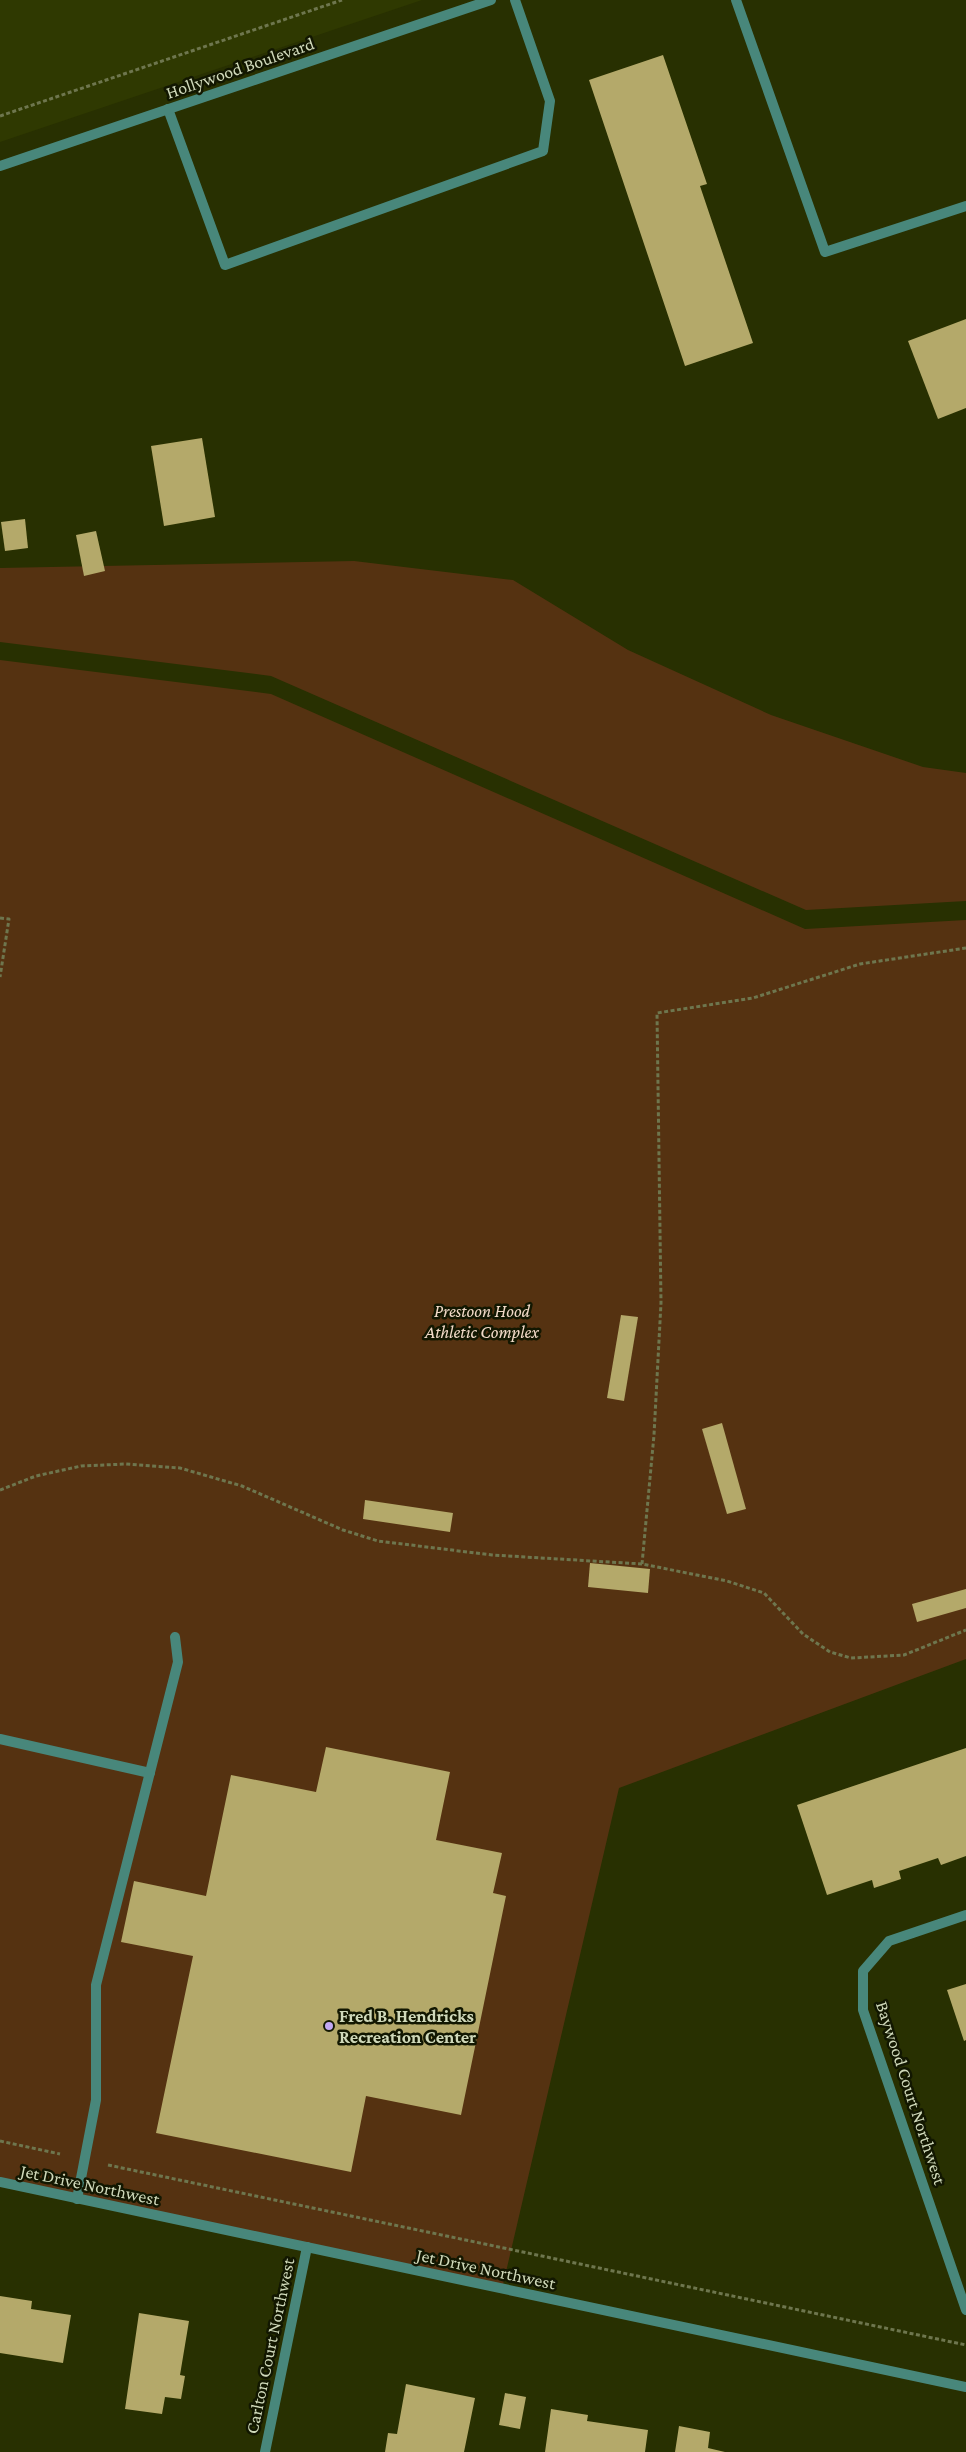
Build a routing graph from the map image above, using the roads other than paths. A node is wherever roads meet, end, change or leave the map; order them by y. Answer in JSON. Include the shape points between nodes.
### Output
{"nodes":[{"id":1,"x":491,"y":0,"type":"edge"},
{"id":2,"x":515,"y":0,"type":"edge"},
{"id":3,"x":736,"y":0,"type":"edge"},
{"id":4,"x":168,"y":109,"type":"junction"},
{"id":5,"x":0,"y":166,"type":"edge"},
{"id":6,"x":966,"y":206,"type":"edge"},
{"id":7,"x":175,"y":1637,"type":"dead end"},
{"id":8,"x":0,"y":1740,"type":"edge"},
{"id":9,"x":150,"y":1773,"type":"junction"},
{"id":10,"x":966,"y":1915,"type":"edge"},
{"id":11,"x":0,"y":2182,"type":"edge"},
{"id":12,"x":77,"y":2199,"type":"junction"},
{"id":13,"x":307,"y":2247,"type":"junction"},
{"id":14,"x":966,"y":2310,"type":"edge"},
{"id":15,"x":966,"y":2387,"type":"edge"},
{"id":16,"x":265,"y":2452,"type":"edge"}],
"edges":[{"from":1,"to":4,"type":"street","name":"Hollywood Boulevard"},
{"from":2,"to":4,"type":"street","via":[[550,101],[543,151],[225,264]]},
{"from":3,"to":6,"type":"street","via":[[824,252]]},
{"from":4,"to":5,"type":"street","name":"Hollywood Boulevard"},
{"from":7,"to":9,"type":"street","via":[[178,1662]]},
{"from":8,"to":9,"type":"street"},
{"from":9,"to":12,"type":"street","via":[[96,1986],[96,2100]]},
{"from":10,"to":14,"type":"street","name":"Baywood Court Northwest","via":[[889,1941],[863,1971],[863,2010]]},
{"from":11,"to":12,"type":"street","name":"Jet Drive Northwest"},
{"from":12,"to":13,"type":"street","name":"Jet Drive Northwest"},
{"from":13,"to":15,"type":"street","name":"Jet Drive Northwest"},
{"from":13,"to":16,"type":"street","name":"Carlton Court Northwest"}]}
